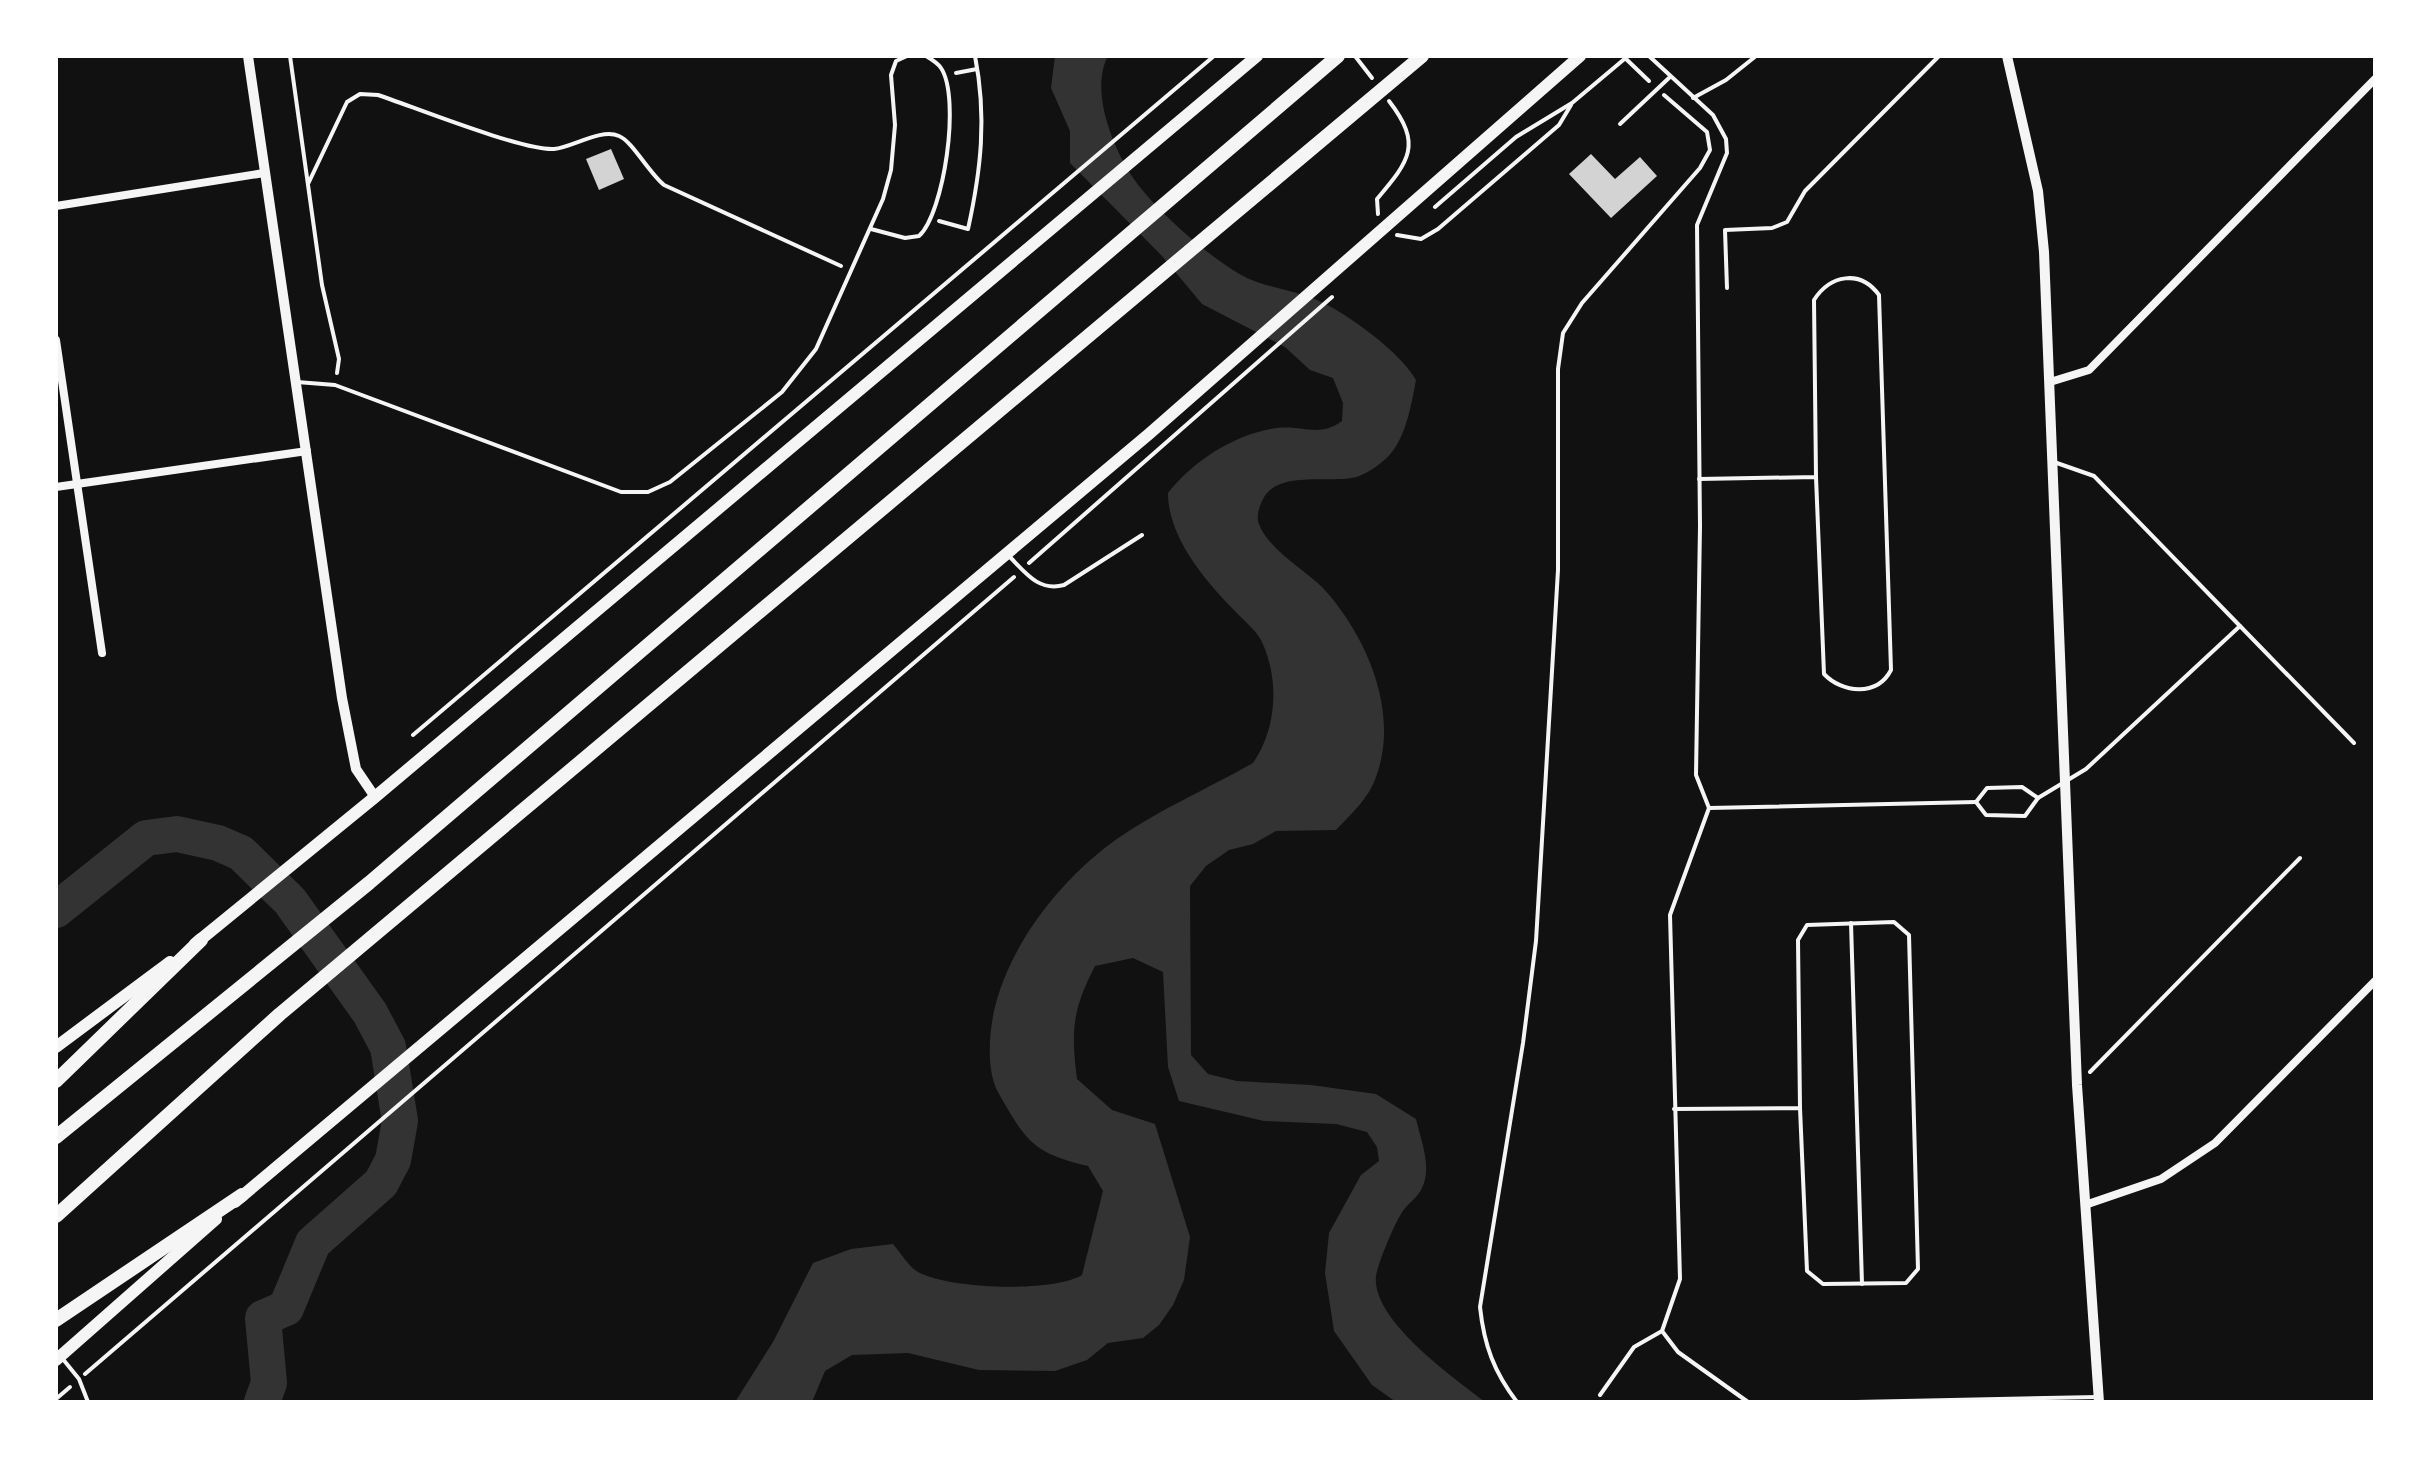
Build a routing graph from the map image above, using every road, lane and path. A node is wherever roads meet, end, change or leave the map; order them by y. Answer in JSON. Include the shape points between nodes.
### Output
{"nodes":[{"id":1,"x":248,"y":56,"type":"edge"},
{"id":2,"x":290,"y":56,"type":"edge"},
{"id":3,"x":907,"y":56,"type":"edge"},
{"id":4,"x":926,"y":56,"type":"edge"},
{"id":5,"x":975,"y":56,"type":"edge"},
{"id":6,"x":1214,"y":56,"type":"edge"},
{"id":7,"x":1257,"y":56,"type":"edge"},
{"id":8,"x":1338,"y":56,"type":"edge"},
{"id":9,"x":1422,"y":56,"type":"edge"},
{"id":10,"x":1580,"y":56,"type":"edge"},
{"id":11,"x":1649,"y":56,"type":"edge"},
{"id":12,"x":1756,"y":56,"type":"edge"},
{"id":13,"x":1939,"y":56,"type":"edge"},
{"id":14,"x":2007,"y":56,"type":"edge"},
{"id":15,"x":1626,"y":57,"type":"edge"},
{"id":16,"x":977,"y":69,"type":"junction"},
{"id":17,"x":945,"y":76,"type":"junction"},
{"id":18,"x":1670,"y":77,"type":"junction"},
{"id":19,"x":2375,"y":79,"type":"edge"},
{"id":20,"x":1657,"y":89,"type":"junction"},
{"id":21,"x":1693,"y":98,"type":"junction"},
{"id":22,"x":1620,"y":124,"type":"dead end"},
{"id":23,"x":264,"y":173,"type":"junction"},
{"id":24,"x":308,"y":184,"type":"junction"},
{"id":25,"x":56,"y":206,"type":"edge"},
{"id":26,"x":1434,"y":208,"type":"dead end"},
{"id":27,"x":933,"y":219,"type":"junction"},
{"id":28,"x":1412,"y":227,"type":"dead end"},
{"id":29,"x":871,"y":229,"type":"junction"},
{"id":30,"x":1391,"y":245,"type":"dead end"},
{"id":31,"x":852,"y":271,"type":"junction"},
{"id":32,"x":1727,"y":288,"type":"dead end"},
{"id":33,"x":1336,"y":293,"type":"dead end"},
{"id":34,"x":56,"y":340,"type":"edge"},
{"id":35,"x":297,"y":382,"type":"junction"},
{"id":36,"x":2050,"y":382,"type":"junction"},
{"id":37,"x":335,"y":385,"type":"junction"},
{"id":38,"x":307,"y":451,"type":"junction"},
{"id":39,"x":2052,"y":461,"type":"junction"},
{"id":40,"x":1816,"y":477,"type":"junction"},
{"id":41,"x":1699,"y":479,"type":"junction"},
{"id":42,"x":78,"y":483,"type":"junction"},
{"id":43,"x":56,"y":487,"type":"edge"},
{"id":44,"x":1142,"y":535,"type":"dead end"},
{"id":45,"x":1006,"y":553,"type":"junction"},
{"id":46,"x":1022,"y":570,"type":"junction"},
{"id":47,"x":2240,"y":626,"type":"junction"},
{"id":48,"x":102,"y":653,"type":"dead end"},
{"id":49,"x":413,"y":735,"type":"dead end"},
{"id":50,"x":2354,"y":743,"type":"dead end"},
{"id":51,"x":2065,"y":783,"type":"junction"},
{"id":52,"x":375,"y":797,"type":"junction"},
{"id":53,"x":2038,"y":798,"type":"junction"},
{"id":54,"x":1976,"y":802,"type":"junction"},
{"id":55,"x":1709,"y":808,"type":"junction"},
{"id":56,"x":2300,"y":858,"type":"dead end"},
{"id":57,"x":1851,"y":923,"type":"junction"},
{"id":58,"x":204,"y":936,"type":"junction"},
{"id":59,"x":2375,"y":981,"type":"edge"},
{"id":60,"x":56,"y":1047,"type":"edge"},
{"id":61,"x":56,"y":1081,"type":"edge"},
{"id":62,"x":2077,"y":1085,"type":"junction"},
{"id":63,"x":1800,"y":1108,"type":"junction"},
{"id":64,"x":1674,"y":1109,"type":"junction"},
{"id":65,"x":56,"y":1137,"type":"edge"},
{"id":66,"x":242,"y":1195,"type":"junction"},
{"id":67,"x":2085,"y":1205,"type":"junction"},
{"id":68,"x":56,"y":1216,"type":"edge"},
{"id":69,"x":1862,"y":1284,"type":"junction"},
{"id":70,"x":56,"y":1320,"type":"edge"},
{"id":71,"x":1662,"y":1331,"type":"junction"},
{"id":72,"x":58,"y":1358,"type":"edge"},
{"id":73,"x":79,"y":1379,"type":"junction"},
{"id":74,"x":1600,"y":1395,"type":"dead end"},
{"id":75,"x":56,"y":1399,"type":"edge"},
{"id":76,"x":2098,"y":1400,"type":"edge"},
{"id":77,"x":88,"y":1402,"type":"edge"},
{"id":78,"x":1517,"y":1402,"type":"edge"},
{"id":79,"x":1748,"y":1402,"type":"edge"},
{"id":80,"x":1856,"y":1402,"type":"edge"}],
"edges":[{"from":1,"to":23,"type":"street"},
{"from":2,"to":24,"type":"path"},
{"from":3,"to":29,"type":"lane","via":[[896,61],[891,75],[891,170]]},
{"from":4,"to":17,"type":"lane"},
{"from":5,"to":16,"type":"path"},
{"from":6,"to":49,"type":"path"},
{"from":7,"to":52,"type":"main road"},
{"from":8,"to":65,"type":"highway","via":[[369,883]]},
{"from":9,"to":68,"type":"highway","via":[[280,1014]]},
{"from":10,"to":45,"type":"main road"},
{"from":11,"to":18,"type":"lane"},
{"from":12,"to":21,"type":"lane"},
{"from":13,"to":32,"type":"path","via":[[1805,191],[1787,222],[1772,228],[1725,230]]},
{"from":14,"to":36,"type":"street","via":[[2038,191]]},
{"from":15,"to":20,"type":"path"},
{"from":15,"to":26,"type":"path","via":[[1572,103],[1516,137]]},
{"from":16,"to":17,"type":"path"},
{"from":16,"to":27,"type":"path","via":[[984,137],[968,229]]},
{"from":17,"to":27,"type":"lane","via":[[947,158]]},
{"from":18,"to":20,"type":"lane"},
{"from":18,"to":21,"type":"lane"},
{"from":19,"to":36,"type":"street","via":[[2089,370]]},
{"from":20,"to":22,"type":"lane"},
{"from":20,"to":78,"type":"path","via":[[1707,132],[1710,150],[1582,303],[1563,333],[1558,369],[1558,570],[1536,941],[1480,1307],[1483,1340],[1498,1378]]},
{"from":21,"to":41,"type":"lane","via":[[1721,126],[1727,153],[1697,225]]},
{"from":23,"to":25,"type":"street"},
{"from":23,"to":35,"type":"street"},
{"from":24,"to":31,"type":"path","via":[[347,102],[360,94],[378,95],[552,149],[619,136],[664,185]]},
{"from":24,"to":37,"type":"path","via":[[339,359]]},
{"from":27,"to":29,"type":"lane","via":[[919,236]]},
{"from":28,"to":30,"type":"path"},
{"from":29,"to":31,"type":"lane"},
{"from":31,"to":37,"type":"lane","via":[[816,349],[782,392],[670,482],[648,492],[621,492]]},
{"from":33,"to":46,"type":"path"},
{"from":34,"to":42,"type":"street"},
{"from":35,"to":37,"type":"lane"},
{"from":35,"to":38,"type":"street"},
{"from":36,"to":39,"type":"street"},
{"from":38,"to":42,"type":"street"},
{"from":38,"to":52,"type":"street","via":[[352,753],[360,778]]},
{"from":39,"to":47,"type":"lane","via":[[2094,476]]},
{"from":39,"to":51,"type":"street"},
{"from":40,"to":40,"type":"lane","via":[[1814,300],[1826,284],[1858,278],[1879,295],[1880,310],[1891,670],[1874,686],[1835,685],[1824,674]]},
{"from":40,"to":41,"type":"lane"},
{"from":41,"to":55,"type":"lane","via":[[1696,775]]},
{"from":42,"to":43,"type":"street"},
{"from":42,"to":48,"type":"street"},
{"from":44,"to":46,"type":"lane","via":[[1064,585],[1039,585]]},
{"from":45,"to":46,"type":"lane"},
{"from":45,"to":66,"type":"main road"},
{"from":46,"to":73,"type":"path"},
{"from":47,"to":50,"type":"lane"},
{"from":47,"to":51,"type":"lane","via":[[2097,760]]},
{"from":51,"to":53,"type":"lane"},
{"from":51,"to":62,"type":"street"},
{"from":52,"to":58,"type":"main road"},
{"from":53,"to":54,"type":"lane","via":[[2022,787],[1987,788]]},
{"from":53,"to":54,"type":"lane","via":[[2025,816],[1986,815]]},
{"from":54,"to":55,"type":"lane"},
{"from":55,"to":64,"type":"lane","via":[[1670,915]]},
{"from":56,"to":62,"type":"path"},
{"from":57,"to":63,"type":"lane","via":[[1807,925],[1798,940]]},
{"from":57,"to":69,"type":"lane"},
{"from":57,"to":69,"type":"lane","via":[[1894,922],[1909,935],[1918,1269],[1906,1283]]},
{"from":58,"to":60,"type":"main road"},
{"from":58,"to":61,"type":"highway"},
{"from":59,"to":67,"type":"street","via":[[2215,1143],[2161,1179]]},
{"from":62,"to":67,"type":"street"},
{"from":63,"to":64,"type":"lane"},
{"from":63,"to":69,"type":"lane","via":[[1807,1271],[1823,1284]]},
{"from":64,"to":71,"type":"lane","via":[[1680,1279]]},
{"from":66,"to":70,"type":"highway"},
{"from":66,"to":72,"type":"main road"},
{"from":67,"to":76,"type":"street"},
{"from":71,"to":74,"type":"lane","via":[[1634,1347]]},
{"from":71,"to":79,"type":"lane","via":[[1678,1352]]},
{"from":72,"to":73,"type":"lane"},
{"from":73,"to":75,"type":"path"},
{"from":73,"to":77,"type":"lane"},
{"from":76,"to":80,"type":"lane"}]}
